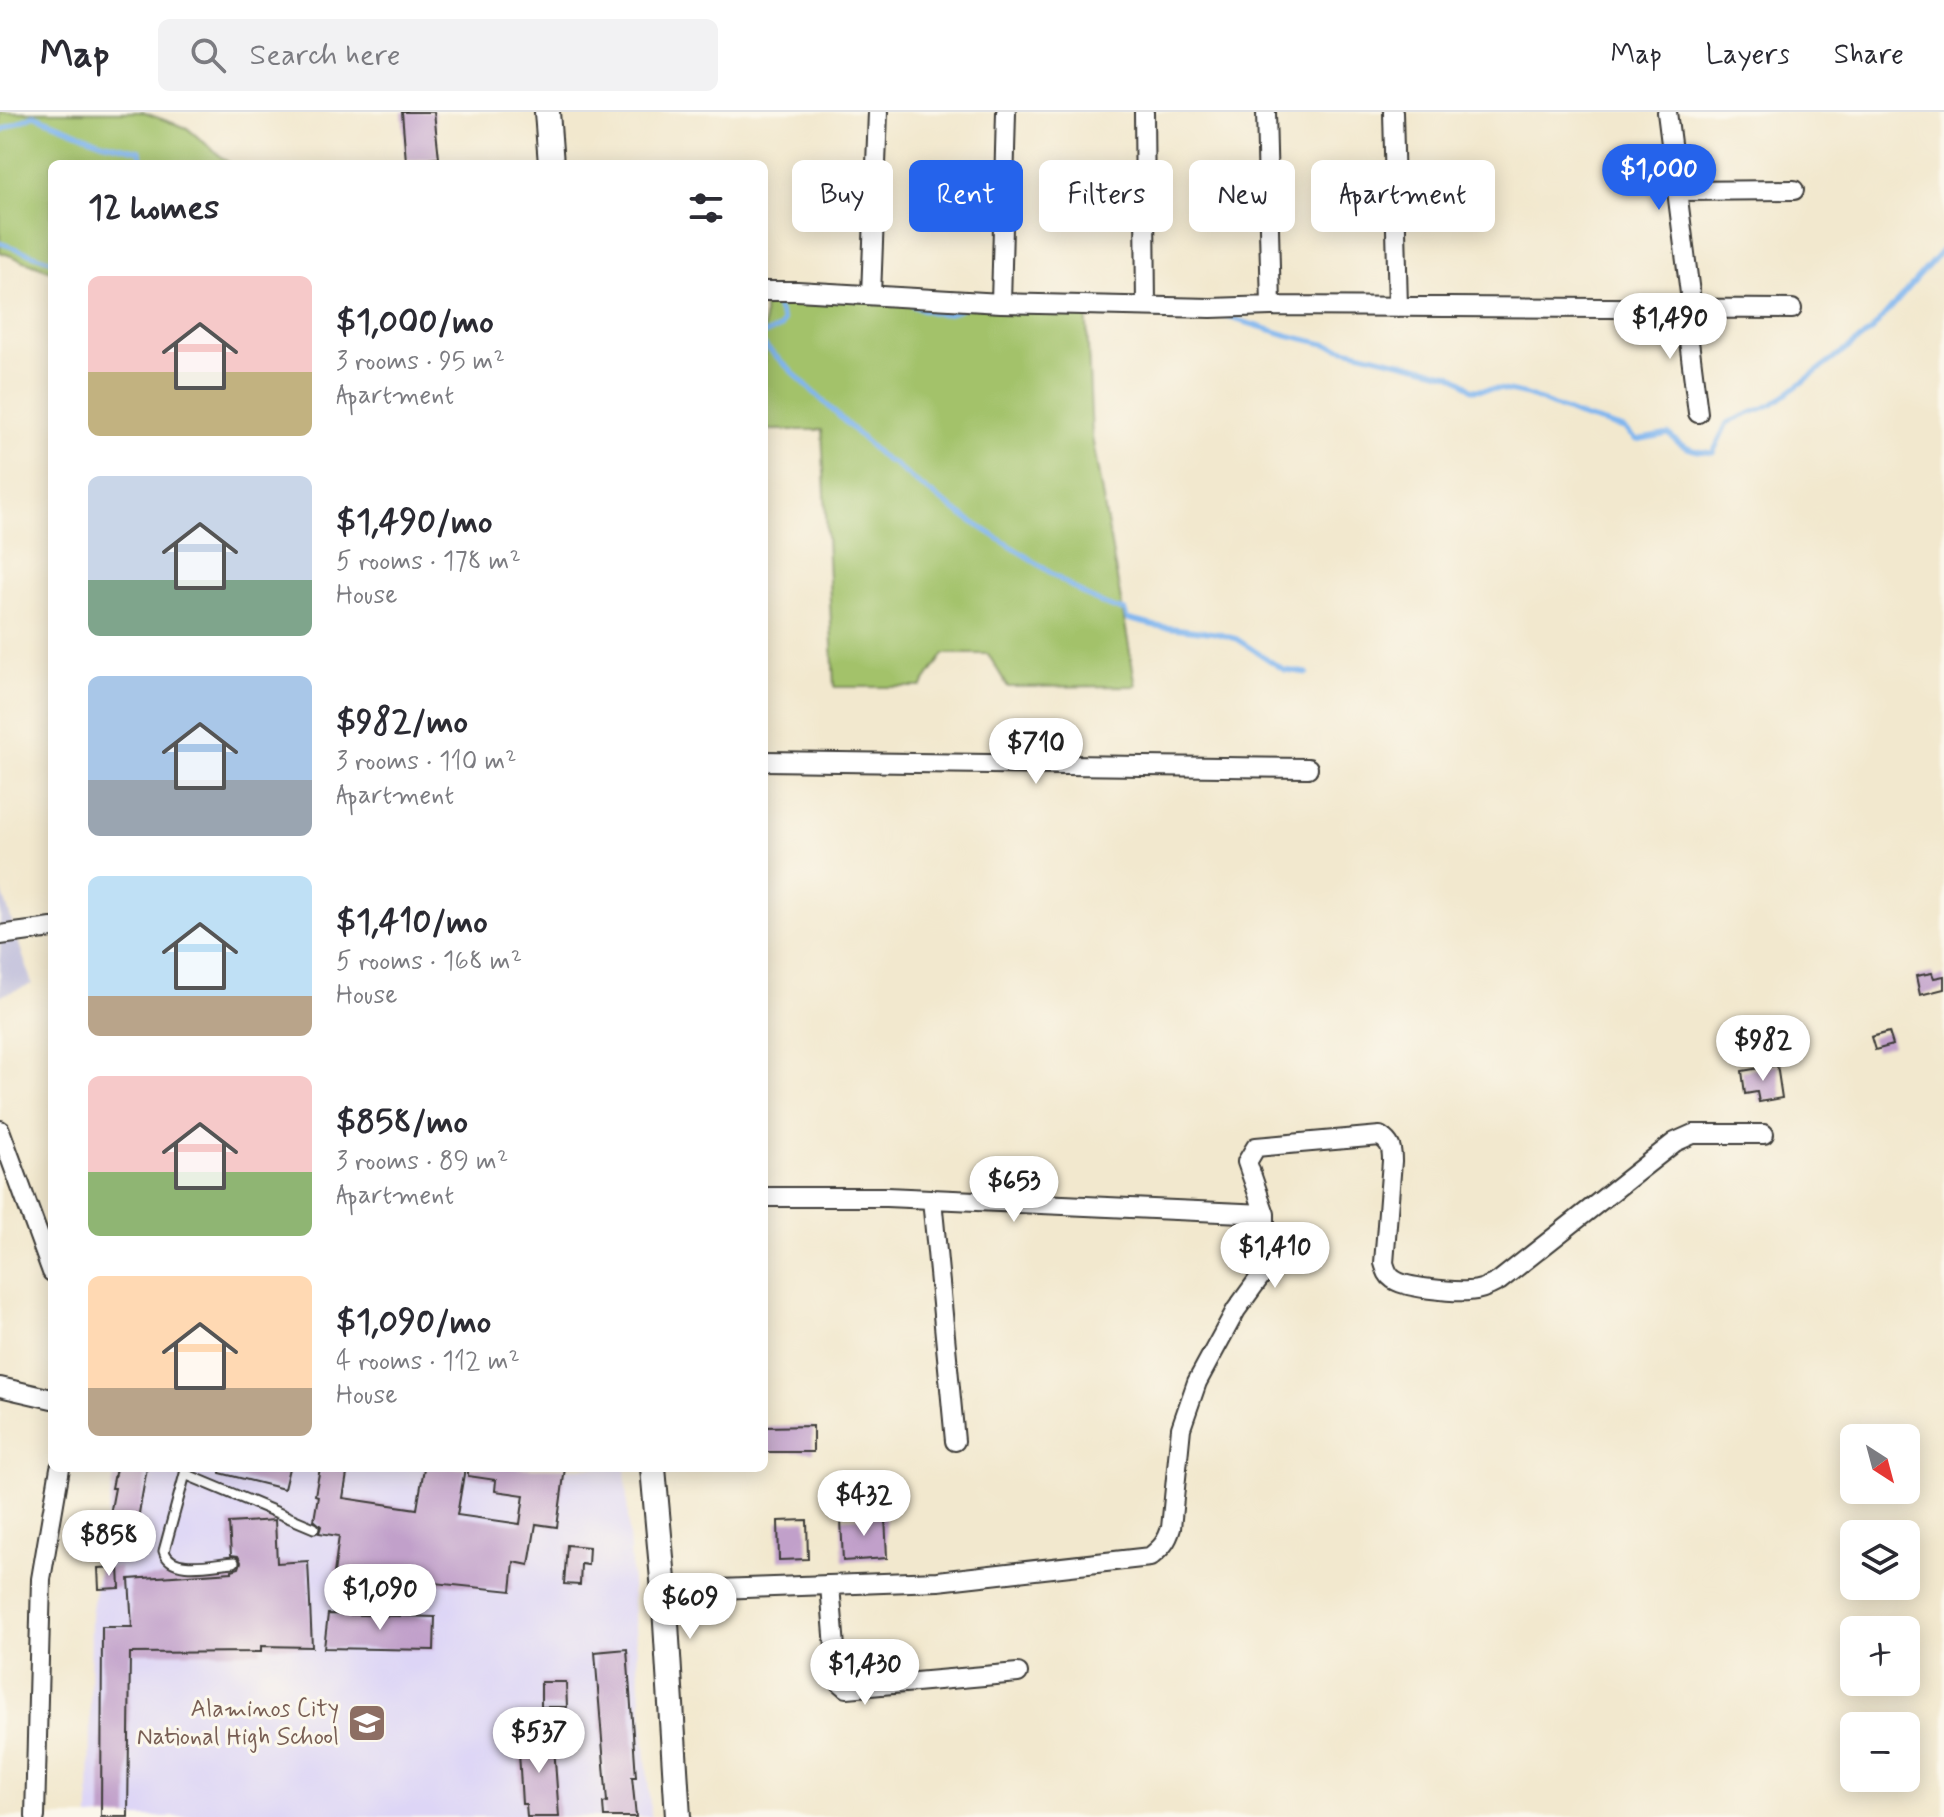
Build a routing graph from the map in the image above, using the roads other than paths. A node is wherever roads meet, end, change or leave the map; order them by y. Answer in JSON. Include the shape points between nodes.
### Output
{"nodes":[{"id":1,"x":547,"y":112,"type":"edge"},
{"id":2,"x":878,"y":112,"type":"edge"},
{"id":3,"x":1006,"y":112,"type":"edge"},
{"id":4,"x":1144,"y":112,"type":"edge"},
{"id":5,"x":1266,"y":112,"type":"edge"},
{"id":6,"x":1393,"y":112,"type":"edge"},
{"id":7,"x":1667,"y":112,"type":"edge"},
{"id":8,"x":551,"y":160,"type":"edge"},
{"id":9,"x":1794,"y":190,"type":"dead end"},
{"id":10,"x":1678,"y":191,"type":"junction"},
{"id":11,"x":768,"y":291,"type":"edge"},
{"id":12,"x":871,"y":295,"type":"junction"},
{"id":13,"x":1001,"y":303,"type":"junction"},
{"id":14,"x":1146,"y":305,"type":"junction"},
{"id":15,"x":1271,"y":306,"type":"junction"},
{"id":16,"x":1398,"y":307,"type":"junction"},
{"id":17,"x":1692,"y":309,"type":"junction"},
{"id":18,"x":1792,"y":309,"type":"dead end"},
{"id":19,"x":1698,"y":413,"type":"dead end"},
{"id":20,"x":768,"y":761,"type":"edge"},
{"id":21,"x":1308,"y":768,"type":"dead end"},
{"id":22,"x":48,"y":929,"type":"edge"},
{"id":23,"x":0,"y":935,"type":"edge"},
{"id":24,"x":0,"y":1130,"type":"edge"},
{"id":25,"x":1764,"y":1134,"type":"dead end"},
{"id":26,"x":768,"y":1197,"type":"edge"},
{"id":27,"x":932,"y":1199,"type":"junction"},
{"id":28,"x":1265,"y":1214,"type":"junction"},
{"id":29,"x":48,"y":1261,"type":"edge"},
{"id":30,"x":0,"y":1387,"type":"edge"},
{"id":31,"x":48,"y":1398,"type":"edge"},
{"id":32,"x":955,"y":1441,"type":"dead end"},
{"id":33,"x":59,"y":1472,"type":"edge"},
{"id":34,"x":186,"y":1472,"type":"edge"},
{"id":35,"x":188,"y":1472,"type":"edge"},
{"id":36,"x":653,"y":1472,"type":"edge"},
{"id":37,"x":314,"y":1528,"type":"dead end"},
{"id":38,"x":234,"y":1562,"type":"dead end"},
{"id":39,"x":830,"y":1585,"type":"junction"},
{"id":40,"x":664,"y":1591,"type":"junction"},
{"id":41,"x":1018,"y":1673,"type":"dead end"},
{"id":42,"x":35,"y":1817,"type":"edge"},
{"id":43,"x":678,"y":1817,"type":"edge"}],
"edges":[{"from":1,"to":8,"type":"street"},
{"from":2,"to":12,"type":"street"},
{"from":3,"to":13,"type":"street"},
{"from":4,"to":14,"type":"street"},
{"from":5,"to":15,"type":"street"},
{"from":6,"to":16,"type":"street"},
{"from":7,"to":10,"type":"street"},
{"from":9,"to":10,"type":"street"},
{"from":10,"to":17,"type":"street"},
{"from":11,"to":12,"type":"street"},
{"from":12,"to":13,"type":"street"},
{"from":13,"to":14,"type":"street"},
{"from":14,"to":15,"type":"street"},
{"from":15,"to":16,"type":"street"},
{"from":16,"to":17,"type":"street"},
{"from":17,"to":18,"type":"street"},
{"from":17,"to":19,"type":"street","via":[[1688,333]]},
{"from":20,"to":21,"type":"street"},
{"from":22,"to":23,"type":"street"},
{"from":24,"to":29,"type":"street"},
{"from":25,"to":28,"type":"street","via":[[1693,1134],[1675,1142],[1499,1281],[1469,1291],[1395,1282],[1387,1273],[1392,1148],[1380,1136],[1256,1147],[1247,1162]]},
{"from":26,"to":27,"type":"street"},
{"from":27,"to":28,"type":"street"},
{"from":27,"to":32,"type":"street"},
{"from":28,"to":39,"type":"street","via":[[1260,1277],[1197,1382],[1181,1428],[1171,1528],[1159,1550],[1150,1557],[938,1581]]},
{"from":30,"to":31,"type":"street"},
{"from":33,"to":42,"type":"street","via":[[41,1579]]},
{"from":34,"to":38,"type":"lane","via":[[166,1559],[184,1565]]},
{"from":35,"to":37,"type":"lane"},
{"from":36,"to":40,"type":"street"},
{"from":39,"to":40,"type":"street"},
{"from":39,"to":41,"type":"street","via":[[837,1673],[847,1688]]},
{"from":40,"to":43,"type":"street"}]}
